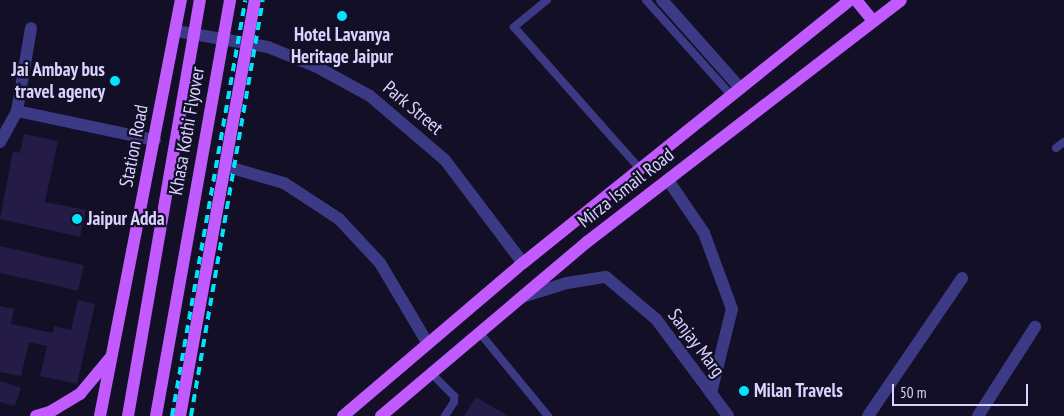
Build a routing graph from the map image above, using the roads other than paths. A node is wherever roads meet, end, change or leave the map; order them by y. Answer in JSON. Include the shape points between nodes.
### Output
{"nodes":[{"id":1,"x":181,"y":0,"type":"edge"},
{"id":2,"x":200,"y":0,"type":"edge"},
{"id":3,"x":230,"y":0,"type":"edge"},
{"id":4,"x":255,"y":0,"type":"edge"},
{"id":5,"x":547,"y":0,"type":"edge"},
{"id":6,"x":646,"y":0,"type":"edge"},
{"id":7,"x":662,"y":0,"type":"edge"},
{"id":8,"x":850,"y":0,"type":"edge"},
{"id":9,"x":856,"y":0,"type":"edge"},
{"id":10,"x":901,"y":0,"type":"edge"},
{"id":11,"x":873,"y":21,"type":"junction"},
{"id":12,"x":31,"y":28,"type":"dead end"},
{"id":13,"x":176,"y":30,"type":"junction"},
{"id":14,"x":248,"y":43,"type":"junction"},
{"id":15,"x":736,"y":91,"type":"junction"},
{"id":16,"x":17,"y":112,"type":"junction"},
{"id":17,"x":155,"y":140,"type":"junction"},
{"id":18,"x":0,"y":142,"type":"edge"},
{"id":19,"x":1064,"y":142,"type":"edge"},
{"id":20,"x":1056,"y":148,"type":"dead end"},
{"id":21,"x":226,"y":166,"type":"junction"},
{"id":22,"x":640,"y":168,"type":"junction"},
{"id":23,"x":668,"y":180,"type":"junction"},
{"id":24,"x":524,"y":263,"type":"junction"},
{"id":25,"x":962,"y":278,"type":"dead end"},
{"id":26,"x":518,"y":298,"type":"junction"},
{"id":27,"x":1035,"y":327,"type":"dead end"},
{"id":28,"x":479,"y":332,"type":"junction"},
{"id":29,"x":428,"y":344,"type":"junction"},
{"id":30,"x":112,"y":356,"type":"junction"},
{"id":31,"x":431,"y":373,"type":"junction"},
{"id":32,"x":711,"y":393,"type":"junction"},
{"id":33,"x":36,"y":416,"type":"edge"},
{"id":34,"x":100,"y":416,"type":"edge"},
{"id":35,"x":128,"y":416,"type":"edge"},
{"id":36,"x":156,"y":416,"type":"edge"},
{"id":37,"x":180,"y":416,"type":"edge"},
{"id":38,"x":343,"y":416,"type":"edge"},
{"id":39,"x":381,"y":416,"type":"edge"},
{"id":40,"x":445,"y":416,"type":"edge"},
{"id":41,"x":548,"y":416,"type":"edge"},
{"id":42,"x":728,"y":416,"type":"edge"},
{"id":43,"x":868,"y":416,"type":"edge"},
{"id":44,"x":978,"y":416,"type":"edge"}],
"edges":[{"from":1,"to":13,"type":"main road","name":"Station Road"},
{"from":2,"to":35,"type":"main road","name":"Khasa Kothi Flyover","bridge":true},
{"from":3,"to":36,"type":"main road","name":"Khasa Kothi Flyover","bridge":true},
{"from":4,"to":14,"type":"main road"},
{"from":5,"to":22,"type":"lane","via":[[514,27]]},
{"from":6,"to":15,"type":"lane"},
{"from":7,"to":15,"type":"street"},
{"from":8,"to":15,"type":"main road","name":"Mirza Ismail Road"},
{"from":9,"to":11,"type":"main road"},
{"from":10,"to":11,"type":"main road","name":"Mirza Ismail Road"},
{"from":11,"to":23,"type":"main road","name":"Mirza Ismail Road"},
{"from":12,"to":16,"type":"street"},
{"from":13,"to":14,"type":"street","name":"Park Street"},
{"from":13,"to":17,"type":"main road","name":"Station Road"},
{"from":14,"to":21,"type":"main road"},
{"from":14,"to":24,"type":"street","name":"Park Street","via":[[268,46],[317,67],[370,96],[404,123],[445,160]]},
{"from":15,"to":22,"type":"main road","name":"Mirza Ismail Road"},
{"from":16,"to":17,"type":"street"},
{"from":16,"to":18,"type":"street"},
{"from":17,"to":30,"type":"main road","name":"Station Road"},
{"from":19,"to":20,"type":"lane"},
{"from":21,"to":29,"type":"street","via":[[284,183],[338,219],[380,263]]},
{"from":21,"to":37,"type":"main road"},
{"from":22,"to":24,"type":"main road","name":"Mirza Ismail Road"},
{"from":23,"to":26,"type":"main road","name":"Mirza Ismail Road"},
{"from":23,"to":32,"type":"street","via":[[704,233],[732,309]]},
{"from":24,"to":29,"type":"main road","name":"Mirza Ismail Road"},
{"from":25,"to":43,"type":"street"},
{"from":26,"to":28,"type":"main road","name":"Mirza Ismail Road"},
{"from":26,"to":32,"type":"street","name":"Sanjay Marg","via":[[568,283],[606,277],[656,319]]},
{"from":27,"to":44,"type":"street"},
{"from":28,"to":31,"type":"main road","name":"Mirza Ismail Road"},
{"from":28,"to":41,"type":"lane"},
{"from":29,"to":38,"type":"main road","name":"Mirza Ismail Road"},
{"from":30,"to":33,"type":"main road","via":[[80,394],[50,412]]},
{"from":30,"to":34,"type":"main road","name":"Station Road"},
{"from":31,"to":39,"type":"main road","name":"Mirza Ismail Road"},
{"from":31,"to":40,"type":"lane","via":[[454,396]]},
{"from":32,"to":42,"type":"street","name":"Sanjay Marg"}]}
